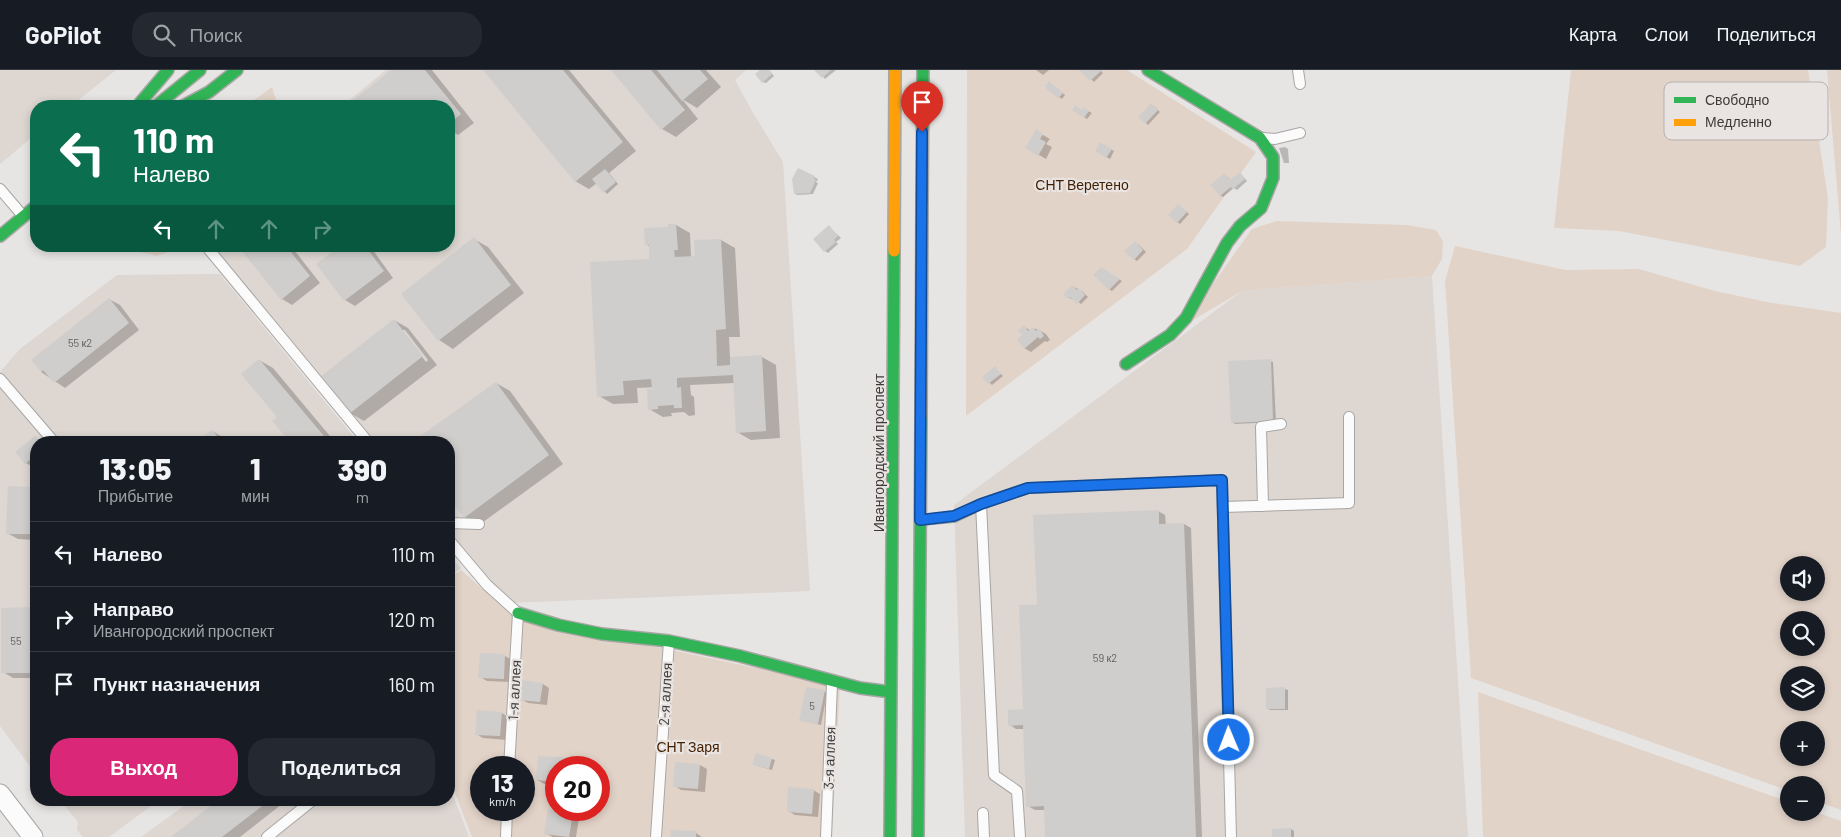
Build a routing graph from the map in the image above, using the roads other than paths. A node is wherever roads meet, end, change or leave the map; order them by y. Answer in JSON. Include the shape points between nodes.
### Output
{"nodes":[{"id":1,"x":168,"y":70,"type":"edge"},
{"id":2,"x":200,"y":70,"type":"edge"},
{"id":3,"x":237,"y":70,"type":"edge"},
{"id":4,"x":895,"y":70,"type":"edge"},
{"id":5,"x":923,"y":70,"type":"edge"},
{"id":6,"x":1148,"y":70,"type":"edge"},
{"id":7,"x":1298,"y":70,"type":"edge"},
{"id":8,"x":1300,"y":84,"type":"dead end"},
{"id":9,"x":142,"y":100,"type":"edge"},
{"id":10,"x":163,"y":100,"type":"edge"},
{"id":11,"x":195,"y":100,"type":"edge"},
{"id":12,"x":1300,"y":133,"type":"dead end"},
{"id":13,"x":1260,"y":138,"type":"junction"},
{"id":14,"x":0,"y":188,"type":"edge"},
{"id":15,"x":30,"y":211,"type":"edge"},
{"id":16,"x":23,"y":216,"type":"junction"},
{"id":17,"x":0,"y":236,"type":"edge"},
{"id":18,"x":211,"y":252,"type":"edge"},
{"id":19,"x":1126,"y":364,"type":"dead end"},
{"id":20,"x":0,"y":379,"type":"edge"},
{"id":21,"x":1350,"y":416,"type":"dead end"},
{"id":22,"x":1282,"y":424,"type":"dead end"},
{"id":23,"x":49,"y":436,"type":"edge"},
{"id":24,"x":363,"y":436,"type":"edge"},
{"id":25,"x":981,"y":504,"type":"junction"},
{"id":26,"x":1263,"y":506,"type":"junction"},
{"id":27,"x":1223,"y":507,"type":"junction"},
{"id":28,"x":920,"y":520,"type":"junction"},
{"id":29,"x":455,"y":523,"type":"edge"},
{"id":30,"x":479,"y":524,"type":"dead end"},
{"id":31,"x":455,"y":547,"type":"edge"},
{"id":32,"x":518,"y":612,"type":"junction"},
{"id":33,"x":668,"y":641,"type":"junction"},
{"id":34,"x":832,"y":679,"type":"junction"},
{"id":35,"x":891,"y":692,"type":"junction"},
{"id":36,"x":510,"y":756,"type":"edge"},
{"id":37,"x":0,"y":794,"type":"edge"},
{"id":38,"x":306,"y":806,"type":"edge"},
{"id":39,"x":983,"y":813,"type":"dead end"},
{"id":40,"x":507,"y":821,"type":"edge"},
{"id":41,"x":33,"y":837,"type":"edge"},
{"id":42,"x":268,"y":837,"type":"edge"},
{"id":43,"x":506,"y":837,"type":"edge"},
{"id":44,"x":656,"y":837,"type":"edge"},
{"id":45,"x":826,"y":837,"type":"edge"},
{"id":46,"x":890,"y":837,"type":"edge"},
{"id":47,"x":918,"y":837,"type":"edge"},
{"id":48,"x":984,"y":837,"type":"edge"},
{"id":49,"x":1020,"y":837,"type":"edge"},
{"id":50,"x":1231,"y":837,"type":"edge"}],
"edges":[{"from":1,"to":9,"type":"main road"},
{"from":2,"to":10,"type":"main road"},
{"from":3,"to":11,"type":"main road"},
{"from":4,"to":35,"type":"main road","name":"Ивангородский проспект"},
{"from":5,"to":28,"type":"main road"},
{"from":6,"to":13,"type":"main road"},
{"from":7,"to":8,"type":"lane"},
{"from":12,"to":13,"type":"lane","via":[[1275,139]]},
{"from":13,"to":19,"type":"main road","via":[[1273,157],[1273,178],[1262,208],[1240,226],[1227,244],[1186,318],[1170,335]]},
{"from":14,"to":16,"type":"lane"},
{"from":15,"to":16,"type":"main road"},
{"from":16,"to":17,"type":"main road"},
{"from":18,"to":24,"type":"lane"},
{"from":20,"to":23,"type":"lane"},
{"from":21,"to":26,"type":"lane","via":[[1349,503]]},
{"from":22,"to":26,"type":"lane","via":[[1261,427]]},
{"from":25,"to":27,"type":"lane","via":[[1028,488],[1222,480]]},
{"from":25,"to":28,"type":"lane","via":[[954,516]]},
{"from":25,"to":49,"type":"lane","via":[[994,775],[1017,791]]},
{"from":26,"to":27,"type":"lane"},
{"from":27,"to":50,"type":"lane"},
{"from":28,"to":47,"type":"main road"},
{"from":29,"to":30,"type":"lane"},
{"from":31,"to":32,"type":"lane","via":[[487,585]]},
{"from":32,"to":33,"type":"main road","via":[[602,634]]},
{"from":32,"to":36,"type":"lane","name":"1-я аллея"},
{"from":33,"to":34,"type":"main road"},
{"from":33,"to":44,"type":"lane","name":"2-я аллея"},
{"from":34,"to":35,"type":"main road","via":[[860,688]]},
{"from":34,"to":45,"type":"lane","name":"3-я аллея"},
{"from":35,"to":46,"type":"main road","name":"Ивангородский проспект"},
{"from":37,"to":41,"type":"street"},
{"from":38,"to":42,"type":"lane"},
{"from":39,"to":48,"type":"lane"},
{"from":40,"to":43,"type":"lane"}]}
